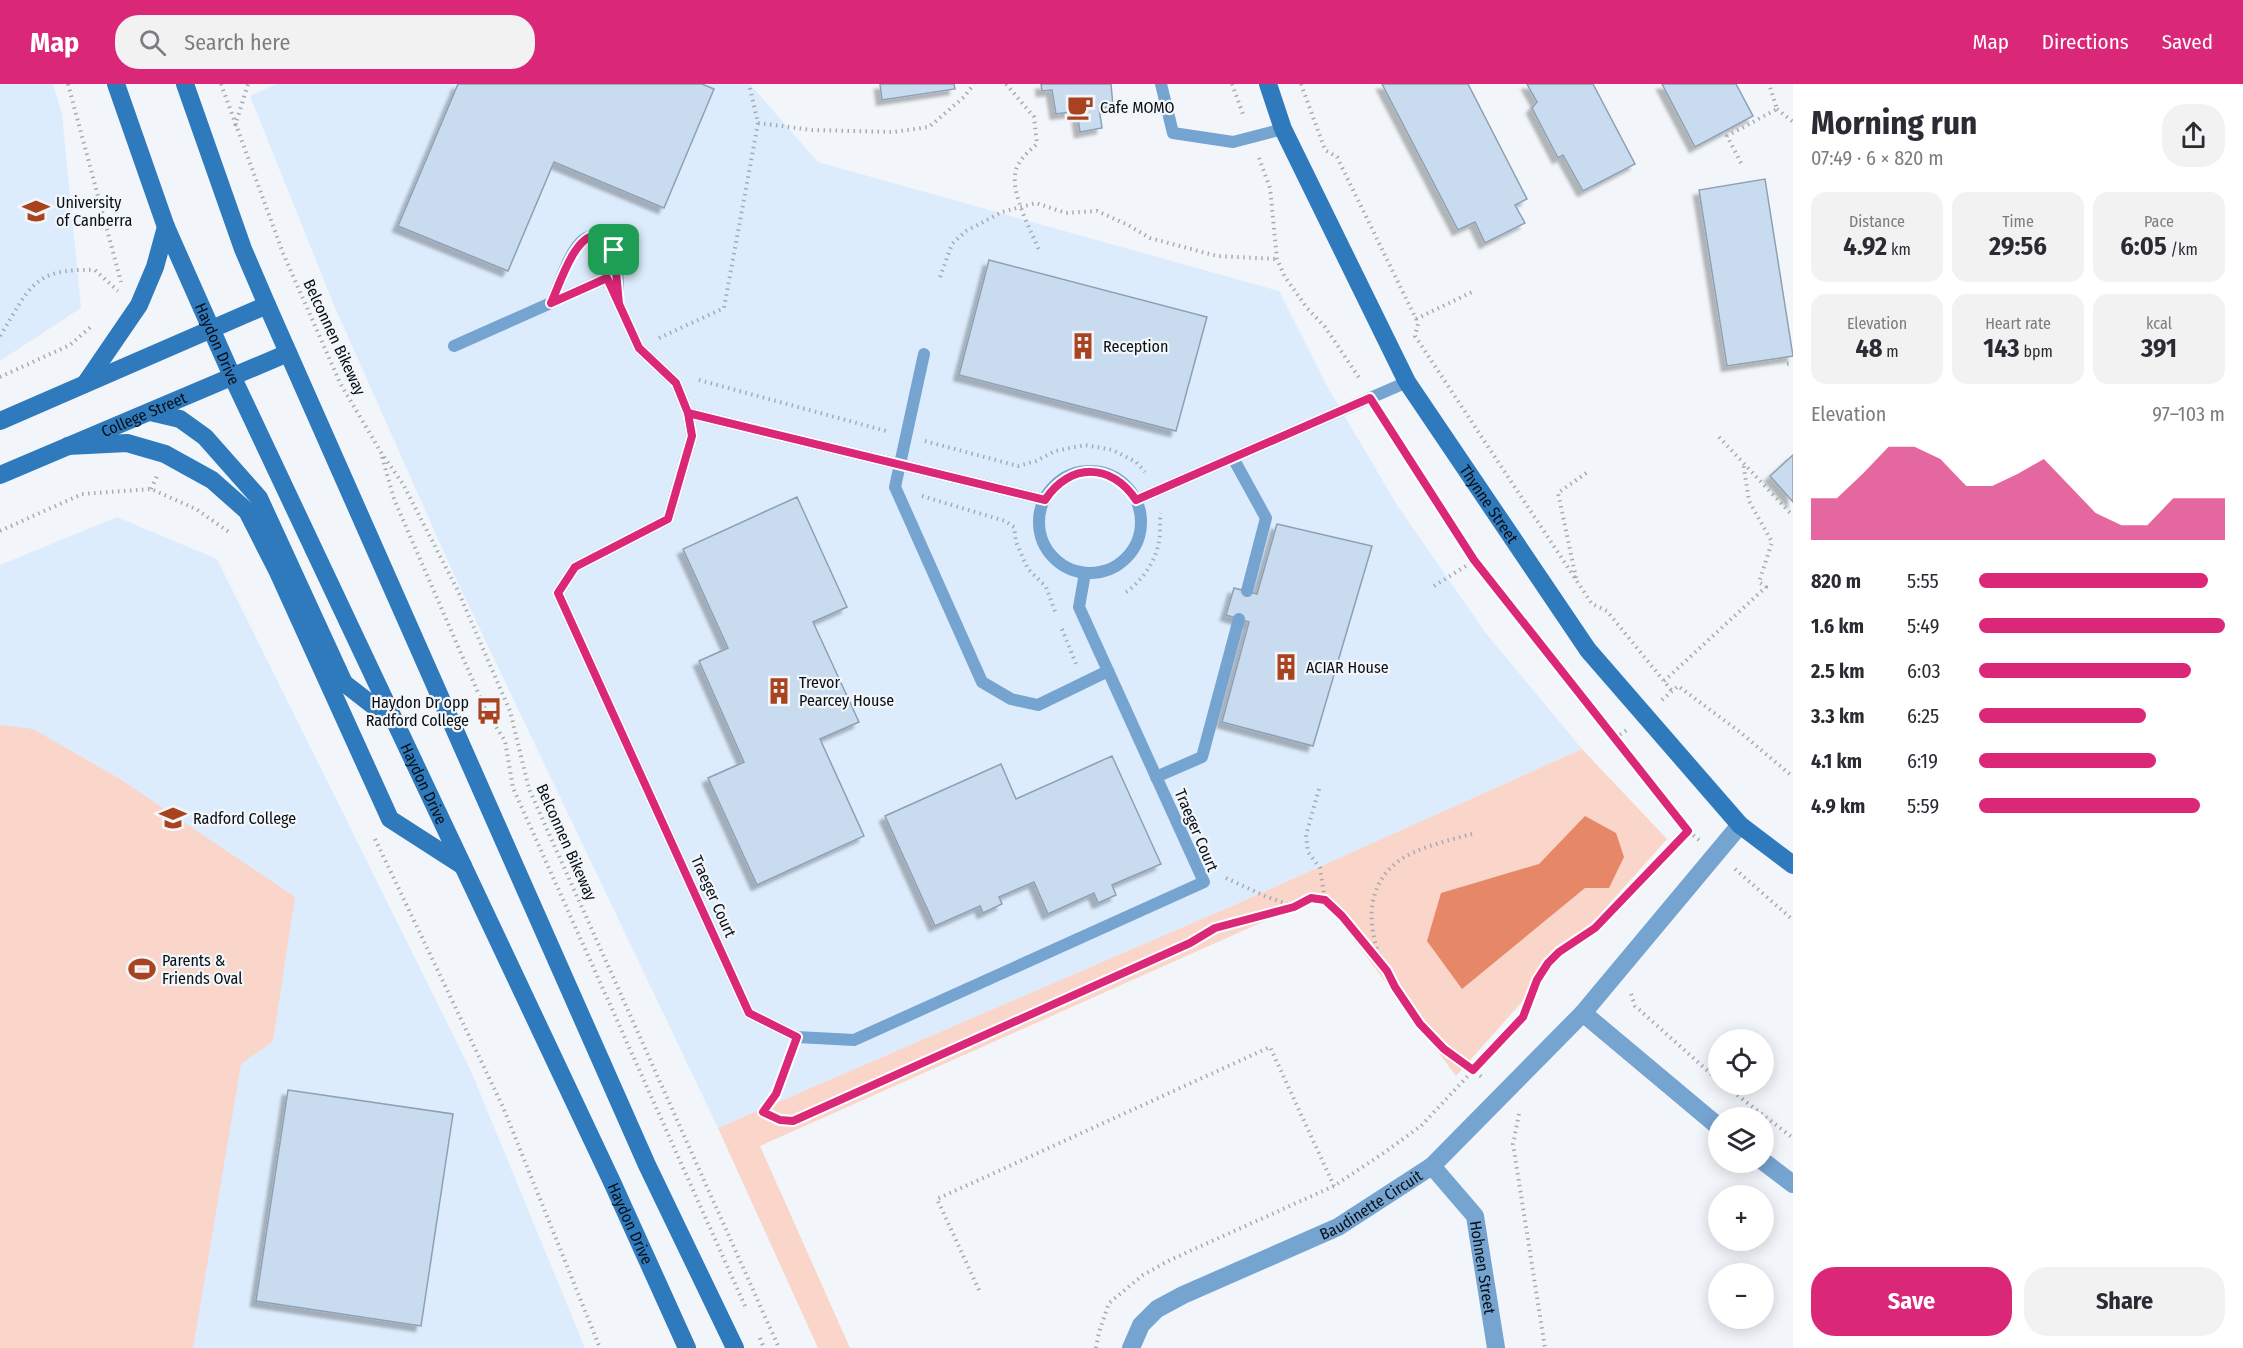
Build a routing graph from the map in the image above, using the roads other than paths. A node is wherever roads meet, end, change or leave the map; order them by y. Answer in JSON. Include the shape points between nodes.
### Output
{"nodes":[{"id":1,"x":116,"y":84,"type":"edge"},
{"id":2,"x":185,"y":84,"type":"edge"},
{"id":3,"x":1161,"y":84,"type":"edge"},
{"id":4,"x":1268,"y":84,"type":"edge"},
{"id":5,"x":1283,"y":129,"type":"junction"},
{"id":6,"x":165,"y":227,"type":"junction"},
{"id":7,"x":551,"y":303,"type":"junction"},
{"id":8,"x":619,"y":304,"type":"junction"},
{"id":9,"x":267,"y":305,"type":"junction"},
{"id":10,"x":211,"y":329,"type":"junction"},
{"id":11,"x":454,"y":346,"type":"dead end"},
{"id":12,"x":288,"y":353,"type":"junction"},
{"id":13,"x":924,"y":354,"type":"dead end"},
{"id":14,"x":232,"y":376,"type":"junction"},
{"id":15,"x":1407,"y":382,"type":"junction"},
{"id":16,"x":85,"y":384,"type":"junction"},
{"id":17,"x":150,"y":412,"type":"junction"},
{"id":18,"x":688,"y":413,"type":"junction"},
{"id":19,"x":0,"y":421,"type":"edge"},
{"id":20,"x":68,"y":446,"type":"junction"},
{"id":21,"x":1233,"y":458,"type":"junction"},
{"id":22,"x":901,"y":463,"type":"junction"},
{"id":23,"x":0,"y":475,"type":"edge"},
{"id":24,"x":1045,"y":500,"type":"junction"},
{"id":25,"x":1136,"y":500,"type":"junction"},
{"id":26,"x":1085,"y":573,"type":"junction"},
{"id":27,"x":1246,"y":591,"type":"dead end"},
{"id":28,"x":1239,"y":619,"type":"dead end"},
{"id":29,"x":1108,"y":671,"type":"junction"},
{"id":30,"x":396,"y":724,"type":"junction"},
{"id":31,"x":1156,"y":777,"type":"junction"},
{"id":32,"x":1740,"y":825,"type":"junction"},
{"id":33,"x":1793,"y":865,"type":"edge"},
{"id":34,"x":464,"y":866,"type":"junction"},
{"id":35,"x":1583,"y":1013,"type":"junction"},
{"id":36,"x":1708,"y":1117,"type":"edge"},
{"id":37,"x":1432,"y":1166,"type":"junction"},
{"id":38,"x":1774,"y":1170,"type":"edge"},
{"id":39,"x":1793,"y":1184,"type":"edge"},
{"id":40,"x":687,"y":1348,"type":"edge"},
{"id":41,"x":735,"y":1348,"type":"edge"},
{"id":42,"x":1131,"y":1348,"type":"edge"},
{"id":43,"x":1496,"y":1348,"type":"edge"}],
"edges":[{"from":1,"to":6,"type":"main road","name":"Haydon Drive"},
{"from":2,"to":9,"type":"main road","via":[[243,249]]},
{"from":3,"to":5,"type":"lane","via":[[1173,133],[1233,142]]},
{"from":4,"to":5,"type":"main road","name":"Thynne Street"},
{"from":5,"to":15,"type":"main road","name":"Thynne Street"},
{"from":6,"to":10,"type":"main road","name":"Haydon Drive"},
{"from":6,"to":16,"type":"main road","via":[[155,267],[139,305]]},
{"from":7,"to":8,"type":"lane","via":[[607,278]]},
{"from":7,"to":8,"type":"lane","via":[[576,247],[592,236],[606,239],[614,250]]},
{"from":7,"to":11,"type":"lane"},
{"from":8,"to":18,"type":"lane","via":[[639,348],[676,383]]},
{"from":9,"to":10,"type":"main road"},
{"from":9,"to":12,"type":"main road"},
{"from":10,"to":14,"type":"main road","name":"Haydon Drive"},
{"from":10,"to":16,"type":"main road"},
{"from":12,"to":14,"type":"main road","name":"College Street"},
{"from":12,"to":41,"type":"main road","via":[[647,1165]]},
{"from":13,"to":22,"type":"lane"},
{"from":14,"to":17,"type":"main road","name":"College Street"},
{"from":14,"to":30,"type":"main road","name":"Haydon Drive"},
{"from":15,"to":21,"type":"lane"},
{"from":15,"to":32,"type":"main road","name":"Thynne Street","via":[[1588,650]]},
{"from":16,"to":19,"type":"main road"},
{"from":17,"to":20,"type":"main road","name":"College Street"},
{"from":17,"to":30,"type":"main road","via":[[180,419],[205,437],[259,498],[344,683]]},
{"from":18,"to":22,"type":"lane"},
{"from":18,"to":31,"type":"lane","name":"Traeger Court","via":[[692,436],[668,519],[575,567],[558,593],[749,1013],[797,1037],[854,1040],[1204,882]]},
{"from":20,"to":23,"type":"main road","name":"College Street"},
{"from":20,"to":34,"type":"main road","via":[[126,443],[165,454],[212,480],[247,511],[390,819]]},
{"from":21,"to":25,"type":"lane"},
{"from":21,"to":27,"type":"lane","via":[[1266,518]]},
{"from":22,"to":24,"type":"lane"},
{"from":22,"to":29,"type":"lane","via":[[895,487],[982,682],[1011,699],[1038,705]]},
{"from":24,"to":25,"type":"lane","via":[[1052,489],[1072,475],[1097,472],[1120,482]]},
{"from":24,"to":26,"type":"lane","via":[[1040,524],[1046,546],[1062,565]]},
{"from":25,"to":26,"type":"lane","via":[[1140,535],[1128,556],[1108,570]]},
{"from":26,"to":29,"type":"lane","name":"Traeger Court","via":[[1079,607]]},
{"from":28,"to":31,"type":"lane","via":[[1202,757]]},
{"from":29,"to":31,"type":"lane","name":"Traeger Court"},
{"from":30,"to":34,"type":"main road","name":"Haydon Drive"},
{"from":32,"to":33,"type":"main road","name":"Thynne Street"},
{"from":32,"to":35,"type":"street","name":"Baudinette Circuit"},
{"from":34,"to":40,"type":"main road","name":"Haydon Drive"},
{"from":35,"to":36,"type":"street"},
{"from":35,"to":37,"type":"street","name":"Baudinette Circuit"},
{"from":37,"to":42,"type":"street","name":"Baudinette Circuit","via":[[1338,1227],[1156,1309],[1141,1325]]},
{"from":37,"to":43,"type":"street","name":"Hohnen Street","via":[[1475,1216]]},
{"from":38,"to":39,"type":"street"}]}
